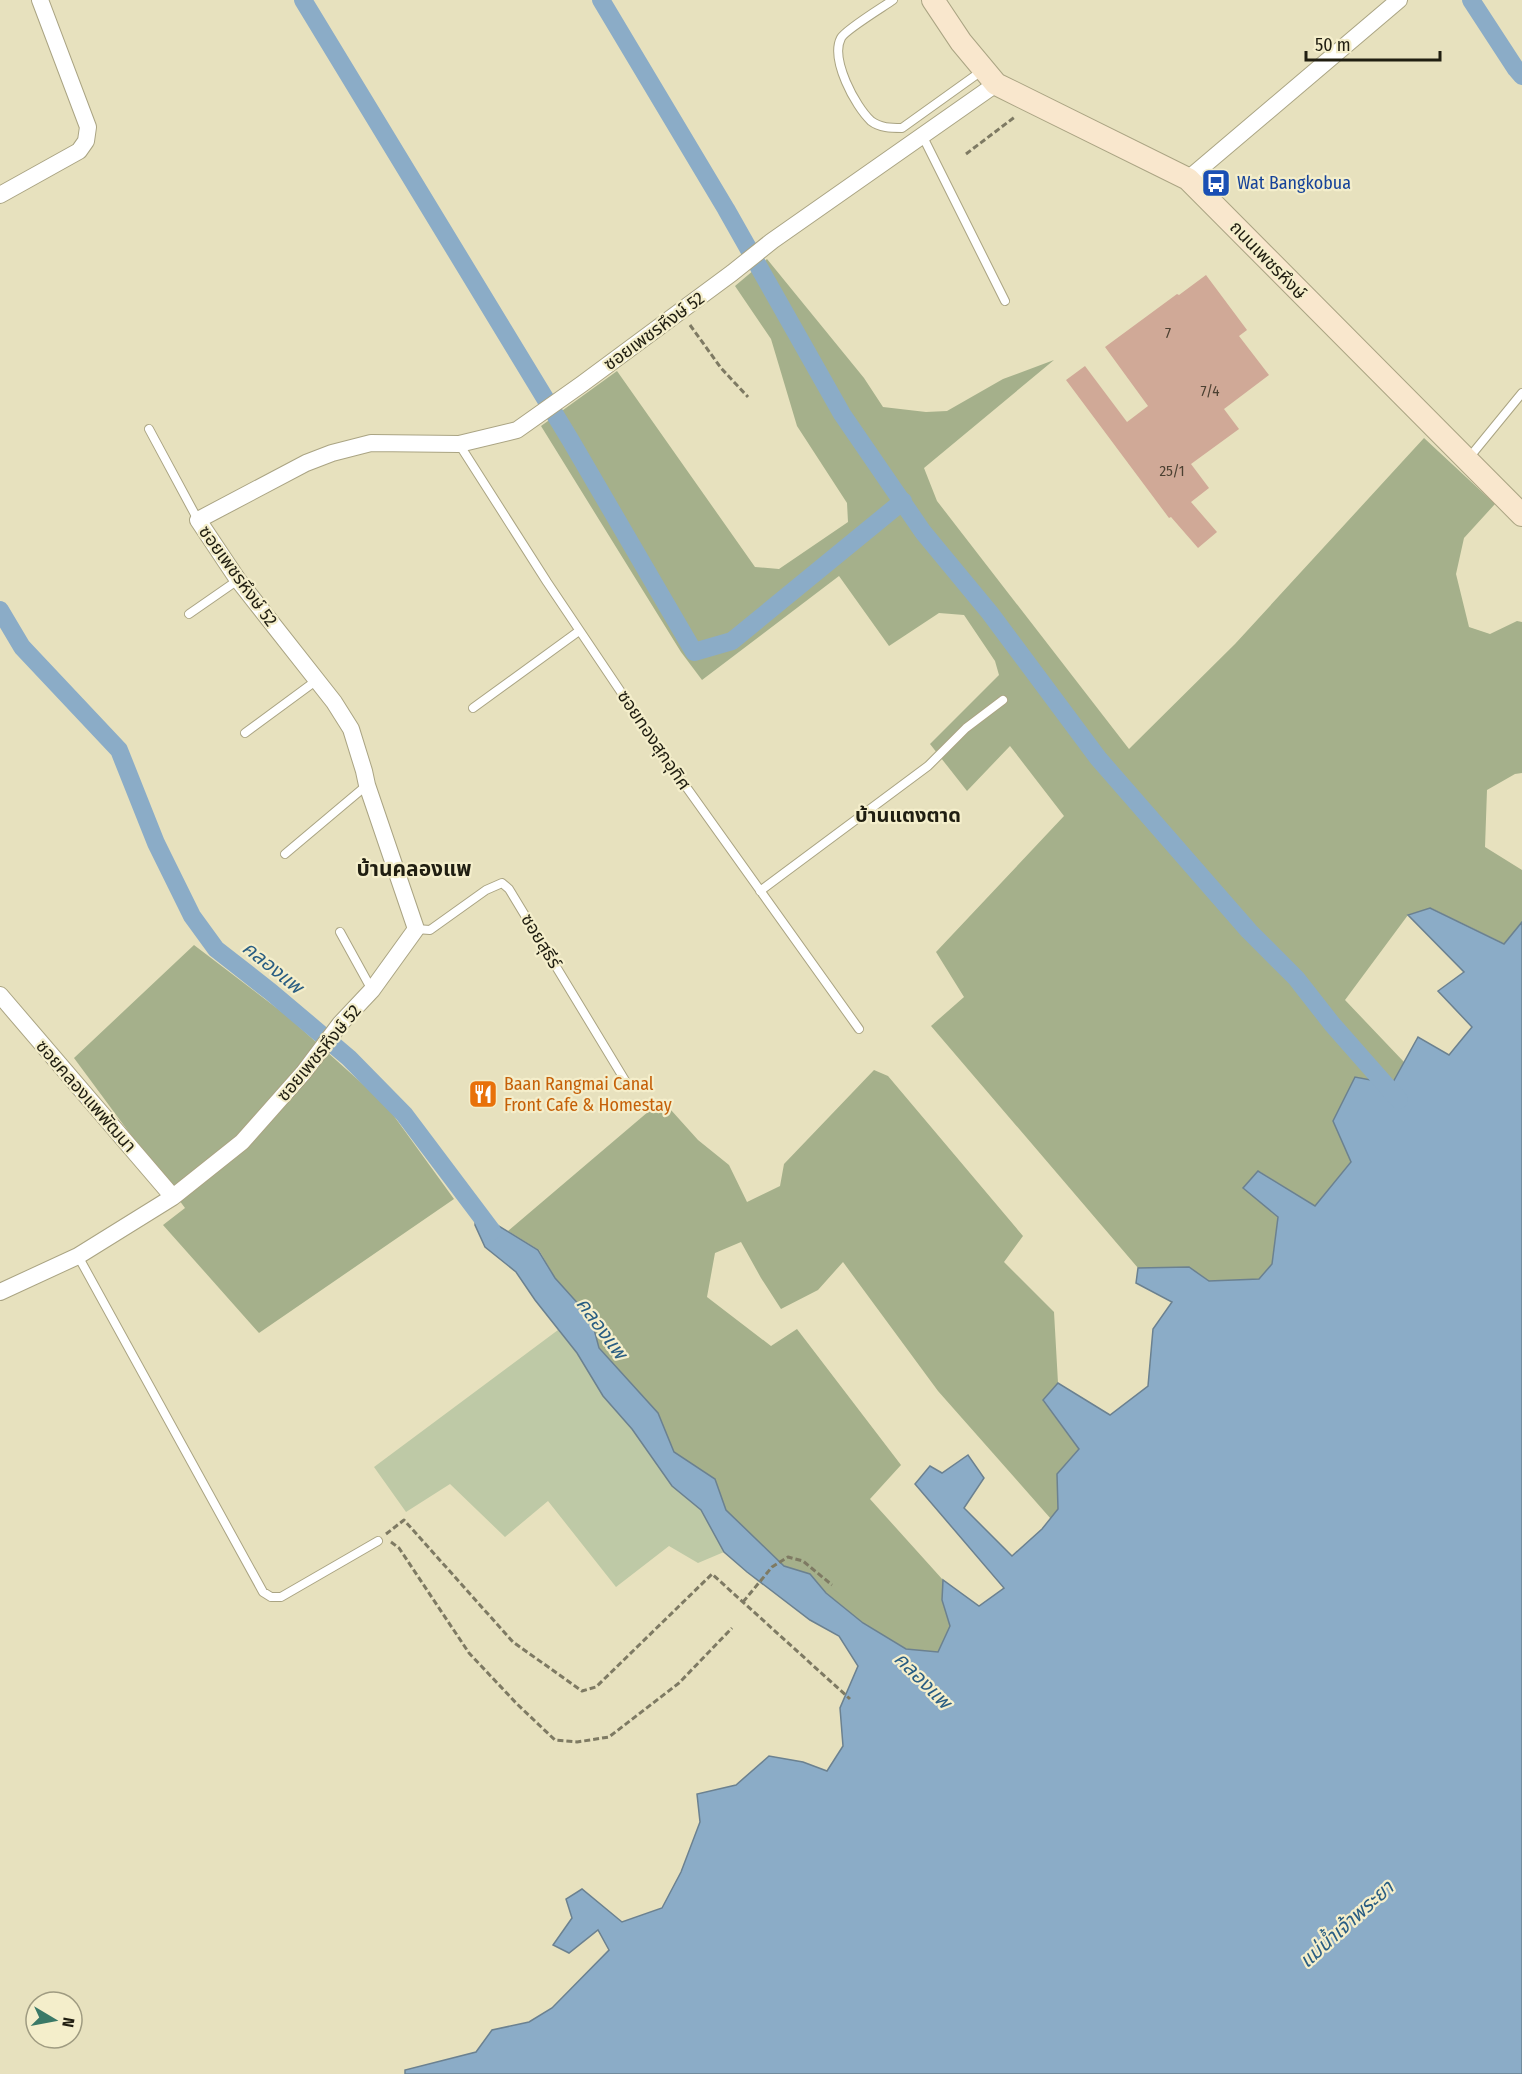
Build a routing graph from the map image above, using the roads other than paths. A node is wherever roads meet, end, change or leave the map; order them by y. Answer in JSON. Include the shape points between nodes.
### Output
{"nodes":[{"id":1,"x":40,"y":0,"type":"edge"},
{"id":2,"x":893,"y":0,"type":"edge"},
{"id":3,"x":933,"y":0,"type":"edge"},
{"id":4,"x":1400,"y":0,"type":"edge"},
{"id":5,"x":990,"y":77,"type":"junction"},
{"id":6,"x":922,"y":135,"type":"junction"},
{"id":7,"x":1188,"y":179,"type":"junction"},
{"id":8,"x":0,"y":195,"type":"edge"},
{"id":9,"x":1005,"y":301,"type":"dead end"},
{"id":10,"x":1522,"y":393,"type":"edge"},
{"id":11,"x":149,"y":429,"type":"dead end"},
{"id":12,"x":459,"y":444,"type":"junction"},
{"id":13,"x":1467,"y":459,"type":"junction"},
{"id":14,"x":1522,"y":515,"type":"edge"},
{"id":15,"x":198,"y":520,"type":"junction"},
{"id":16,"x":238,"y":580,"type":"junction"},
{"id":17,"x":189,"y":614,"type":"dead end"},
{"id":18,"x":579,"y":631,"type":"junction"},
{"id":19,"x":317,"y":681,"type":"junction"},
{"id":20,"x":1003,"y":700,"type":"dead end"},
{"id":21,"x":473,"y":708,"type":"dead end"},
{"id":22,"x":245,"y":733,"type":"dead end"},
{"id":23,"x":367,"y":785,"type":"junction"},
{"id":24,"x":285,"y":854,"type":"dead end"},
{"id":25,"x":760,"y":891,"type":"junction"},
{"id":26,"x":416,"y":929,"type":"junction"},
{"id":27,"x":340,"y":932,"type":"dead end"},
{"id":28,"x":372,"y":990,"type":"junction"},
{"id":29,"x":0,"y":995,"type":"edge"},
{"id":30,"x":859,"y":1029,"type":"dead end"},
{"id":31,"x":629,"y":1087,"type":"dead end"},
{"id":32,"x":173,"y":1197,"type":"junction"},
{"id":33,"x":78,"y":1256,"type":"junction"},
{"id":34,"x":0,"y":1292,"type":"edge"},
{"id":35,"x":378,"y":1541,"type":"road end"}],
"edges":[{"from":1,"to":8,"type":"street","via":[[88,127],[86,141],[79,151]]},
{"from":2,"to":5,"type":"lane","via":[[842,36],[836,54],[849,88],[872,121],[888,129],[902,128]]},
{"from":3,"to":5,"type":"main road","name":"ถนนเพชรหึงษ์"},
{"from":4,"to":7,"type":"street"},
{"from":5,"to":6,"type":"street","name":"ซอยเพชรหึงษ์ 52"},
{"from":5,"to":7,"type":"main road","name":"ถนนเพชรหึงษ์"},
{"from":6,"to":9,"type":"lane"},
{"from":6,"to":12,"type":"street","name":"ซอยเพชรหึงษ์ 52","via":[[518,428]]},
{"from":7,"to":13,"type":"main road","name":"ถนนเพชรหึงษ์"},
{"from":10,"to":13,"type":"lane"},
{"from":11,"to":15,"type":"lane"},
{"from":12,"to":15,"type":"street","name":"ซอยเพชรหึงษ์ 52","via":[[371,443],[332,453]]},
{"from":12,"to":18,"type":"lane","name":"ซอยทองสุกอุทิศ"},
{"from":13,"to":14,"type":"main road","name":"ถนนเพชรหึงษ์"},
{"from":15,"to":16,"type":"street","name":"ซอยเพชรหึงษ์ 52"},
{"from":16,"to":17,"type":"lane"},
{"from":16,"to":19,"type":"street","name":"ซอยเพชรหึงษ์ 52"},
{"from":18,"to":21,"type":"lane"},
{"from":18,"to":25,"type":"lane","name":"ซอยทองสุกอุทิศ"},
{"from":19,"to":22,"type":"lane"},
{"from":19,"to":23,"type":"street","name":"ซอยเพชรหึงษ์ 52","via":[[351,729]]},
{"from":20,"to":25,"type":"lane","via":[[966,728],[928,766]]},
{"from":23,"to":24,"type":"lane"},
{"from":23,"to":26,"type":"street","name":"ซอยเพชรหึงษ์ 52"},
{"from":25,"to":30,"type":"lane","name":"ซอยทองสุกอุทิศ"},
{"from":26,"to":28,"type":"street","name":"ซอยเพชรหึงษ์ 52"},
{"from":26,"to":31,"type":"lane","name":"ซอยสุธีร์","via":[[430,930],[502,883]]},
{"from":27,"to":28,"type":"lane"},
{"from":28,"to":32,"type":"street","name":"ซอยเพชรหึงษ์ 52","via":[[242,1142]]},
{"from":29,"to":32,"type":"street","name":"ซอยคลองแพพัฒนา"},
{"from":32,"to":33,"type":"street","name":"ซอยเพชรหึงษ์ 52"},
{"from":33,"to":34,"type":"street","name":"ซอยเพชรหึงษ์ 52"},
{"from":33,"to":35,"type":"lane","via":[[263,1592],[281,1597]]}]}
